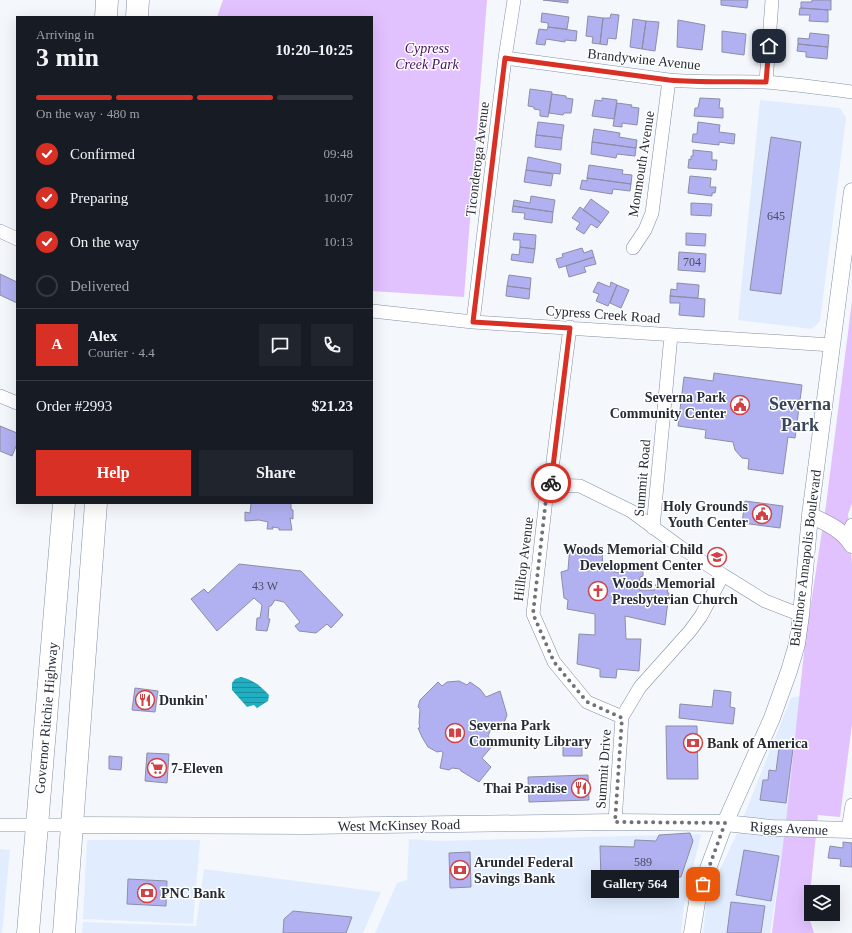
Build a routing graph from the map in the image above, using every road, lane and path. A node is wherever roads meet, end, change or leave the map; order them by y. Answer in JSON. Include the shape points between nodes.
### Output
{"nodes":[{"id":1,"x":108,"y":0,"type":"edge"},
{"id":2,"x":138,"y":0,"type":"edge"},
{"id":3,"x":514,"y":0,"type":"edge"},
{"id":4,"x":772,"y":0,"type":"edge"},
{"id":5,"x":106,"y":16,"type":"edge"},
{"id":6,"x":137,"y":16,"type":"edge"},
{"id":7,"x":505,"y":58,"type":"junction"},
{"id":8,"x":669,"y":80,"type":"junction"},
{"id":9,"x":766,"y":82,"type":"junction"},
{"id":10,"x":852,"y":92,"type":"edge"},
{"id":11,"x":852,"y":190,"type":"edge"},
{"id":12,"x":0,"y":231,"type":"edge"},
{"id":13,"x":16,"y":239,"type":"edge"},
{"id":14,"x":633,"y":248,"type":"dead end"},
{"id":15,"x":373,"y":311,"type":"edge"},
{"id":16,"x":473,"y":322,"type":"junction"},
{"id":17,"x":570,"y":328,"type":"junction"},
{"id":18,"x":671,"y":335,"type":"junction"},
{"id":19,"x":832,"y":346,"type":"junction"},
{"id":20,"x":0,"y":396,"type":"edge"},
{"id":21,"x":16,"y":404,"type":"edge"},
{"id":22,"x":550,"y":485,"type":"junction"},
{"id":23,"x":64,"y":504,"type":"edge"},
{"id":24,"x":96,"y":504,"type":"edge"},
{"id":25,"x":810,"y":515,"type":"junction"},
{"id":26,"x":653,"y":528,"type":"junction"},
{"id":27,"x":850,"y":536,"type":"edge"},
{"id":28,"x":722,"y":575,"type":"junction"},
{"id":29,"x":801,"y":614,"type":"junction"},
{"id":30,"x":622,"y":718,"type":"junction"},
{"id":31,"x":852,"y":805,"type":"edge"},
{"id":32,"x":615,"y":822,"type":"junction"},
{"id":33,"x":725,"y":823,"type":"junction"},
{"id":34,"x":0,"y":825,"type":"edge"},
{"id":35,"x":36,"y":825,"type":"junction"},
{"id":36,"x":73,"y":825,"type":"junction"},
{"id":37,"x":850,"y":830,"type":"edge"},
{"id":38,"x":28,"y":933,"type":"edge"},
{"id":39,"x":64,"y":933,"type":"edge"},
{"id":40,"x":692,"y":933,"type":"edge"}],
"edges":[{"from":1,"to":5,"type":"highway"},
{"from":2,"to":6,"type":"highway"},
{"from":3,"to":7,"type":"street","name":"Ticonderoga Avenue"},
{"from":4,"to":9,"type":"street"},
{"from":7,"to":8,"type":"street","name":"Brandywine Avenue"},
{"from":7,"to":16,"type":"street","name":"Ticonderoga Avenue"},
{"from":8,"to":9,"type":"street","name":"Brandywine Avenue"},
{"from":8,"to":14,"type":"street","name":"Monmouth Avenue","via":[[652,213],[646,230]]},
{"from":9,"to":10,"type":"street","name":"Brandywine Avenue"},
{"from":11,"to":19,"type":"street","name":"Baltimore Annapolis Boulevard"},
{"from":12,"to":13,"type":"street"},
{"from":15,"to":16,"type":"street","name":"Cypress Creek Road"},
{"from":16,"to":17,"type":"street","name":"Cypress Creek Road"},
{"from":17,"to":18,"type":"street","name":"Cypress Creek Road"},
{"from":17,"to":22,"type":"street","name":"Hilltop Avenue"},
{"from":18,"to":19,"type":"street","name":"Cypress Creek Road"},
{"from":18,"to":26,"type":"street","name":"Summit Road"},
{"from":19,"to":25,"type":"street","name":"Baltimore Annapolis Boulevard"},
{"from":20,"to":21,"type":"street"},
{"from":22,"to":26,"type":"street","via":[[580,486],[631,511]]},
{"from":22,"to":30,"type":"street","name":"Hilltop Avenue","via":[[546,499],[533,614],[554,662],[587,702]]},
{"from":23,"to":35,"type":"highway","name":"Governor Ritchie Highway"},
{"from":24,"to":36,"type":"highway"},
{"from":25,"to":27,"type":"street"},
{"from":25,"to":29,"type":"street","name":"Baltimore Annapolis Boulevard"},
{"from":26,"to":28,"type":"street"},
{"from":28,"to":29,"type":"street","via":[[765,601]]},
{"from":28,"to":30,"type":"street","via":[[701,616],[640,687]]},
{"from":29,"to":33,"type":"street","name":"Baltimore Annapolis Boulevard","via":[[797,644],[787,677],[772,718]]},
{"from":30,"to":32,"type":"street","name":"Summit Drive"},
{"from":31,"to":37,"type":"street"},
{"from":32,"to":33,"type":"street","name":"West McKinsey Road"},
{"from":32,"to":36,"type":"street","name":"West McKinsey Road","via":[[307,826]]},
{"from":33,"to":37,"type":"street","name":"Riggs Avenue","via":[[772,828]]},
{"from":33,"to":40,"type":"street","name":"Baltimore Annapolis Boulevard","via":[[697,902]]},
{"from":34,"to":35,"type":"street"},
{"from":35,"to":36,"type":"street"},
{"from":35,"to":38,"type":"highway","name":"Governor Ritchie Highway"},
{"from":36,"to":39,"type":"highway"}]}
